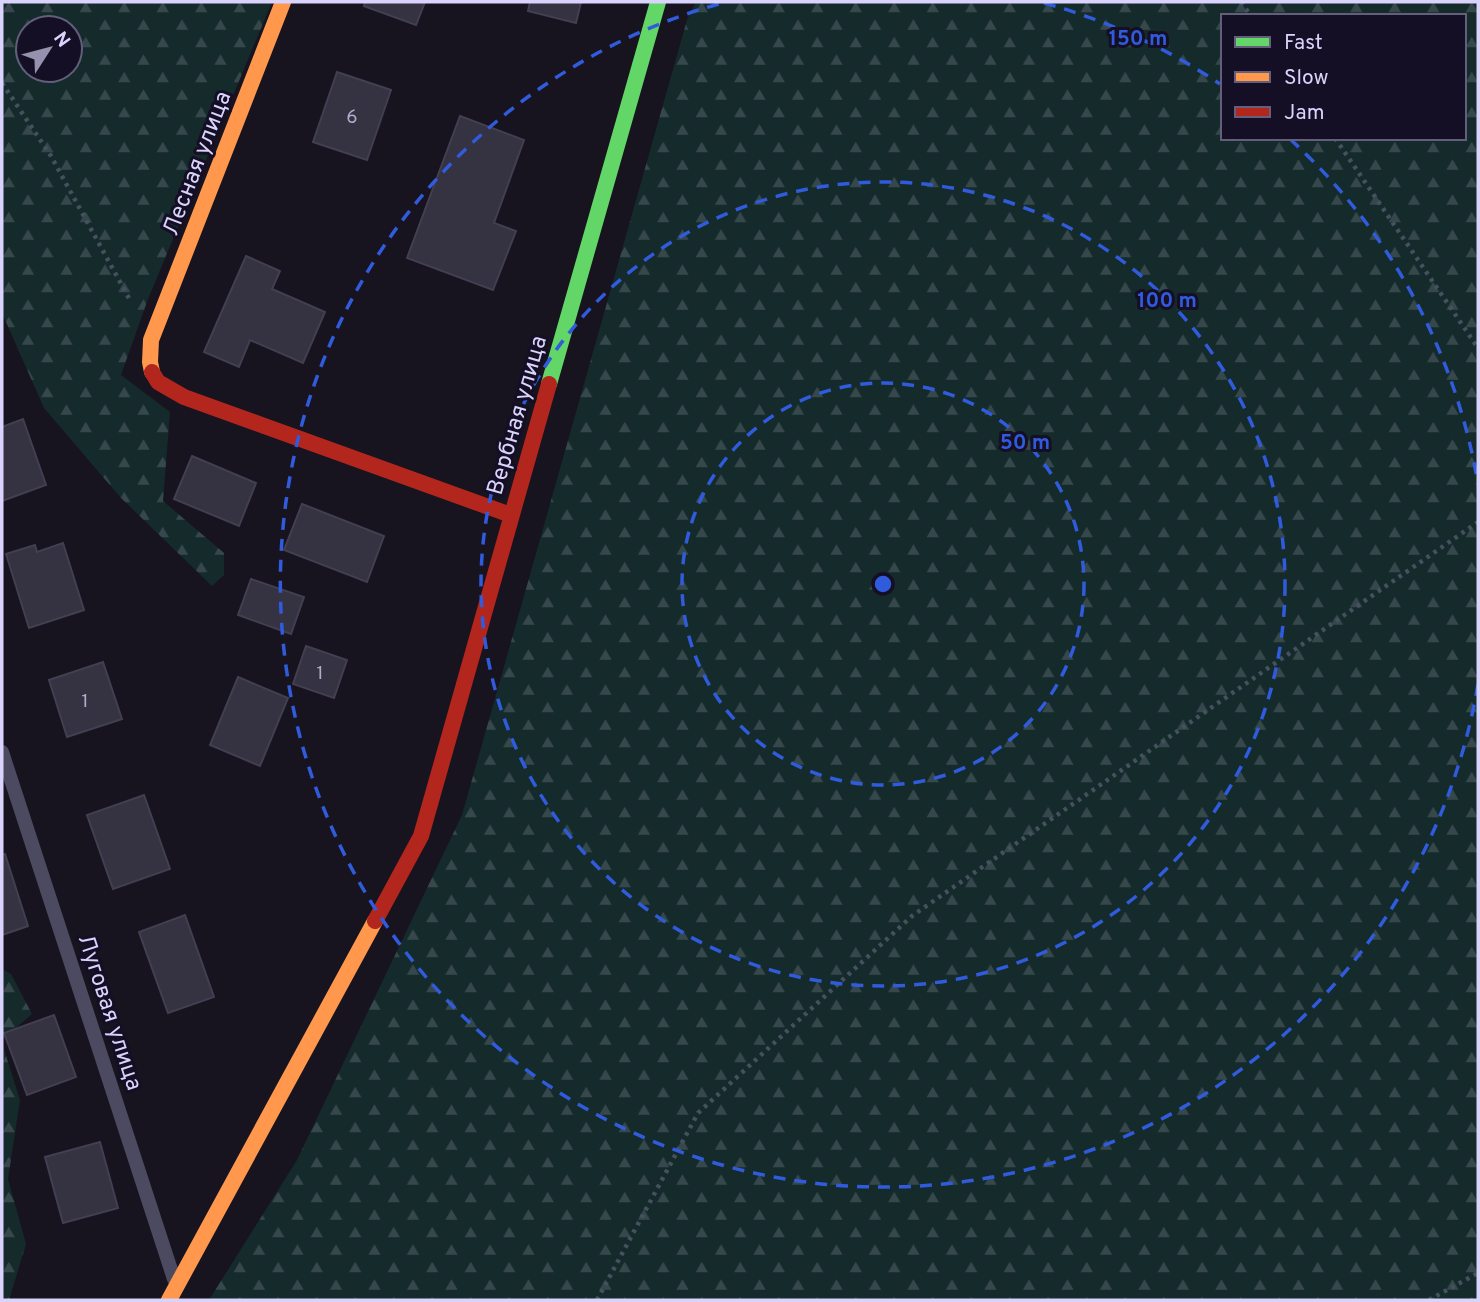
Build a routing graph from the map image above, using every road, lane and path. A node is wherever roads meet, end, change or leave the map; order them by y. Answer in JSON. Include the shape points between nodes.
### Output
{"nodes":[{"id":1,"x":283,"y":2,"type":"edge"},
{"id":2,"x":658,"y":2,"type":"edge"},
{"id":3,"x":2,"y":83,"type":"edge"},
{"id":4,"x":1336,"y":140,"type":"edge"},
{"id":5,"x":131,"y":303,"type":"dead end"},
{"id":6,"x":151,"y":340,"type":"joint"},
{"id":7,"x":1478,"y":348,"type":"edge"},
{"id":8,"x":511,"y":515,"type":"junction"},
{"id":9,"x":1478,"y":522,"type":"edge"},
{"id":10,"x":2,"y":752,"type":"edge"},
{"id":11,"x":1478,"y":1273,"type":"edge"},
{"id":12,"x":173,"y":1293,"type":"edge"},
{"id":13,"x":597,"y":1300,"type":"edge"},
{"id":14,"x":1429,"y":1300,"type":"edge"}],
"edges":[{"from":1,"to":6,"type":"street","name":"Лесная улица"},
{"from":2,"to":8,"type":"street","name":"Вербная улица"},
{"from":3,"to":5,"type":"path","via":[[51,156]]},
{"from":4,"to":7,"type":"path"},
{"from":6,"to":8,"type":"street","name":"Вербная улица","via":[[149,365],[159,384],[184,397]]},
{"from":8,"to":12,"type":"street","via":[[421,836]]},
{"from":9,"to":13,"type":"path","via":[[912,916],[698,1113]]},
{"from":10,"to":12,"type":"lane","name":"Луговая улица"},
{"from":11,"to":14,"type":"path"}]}
